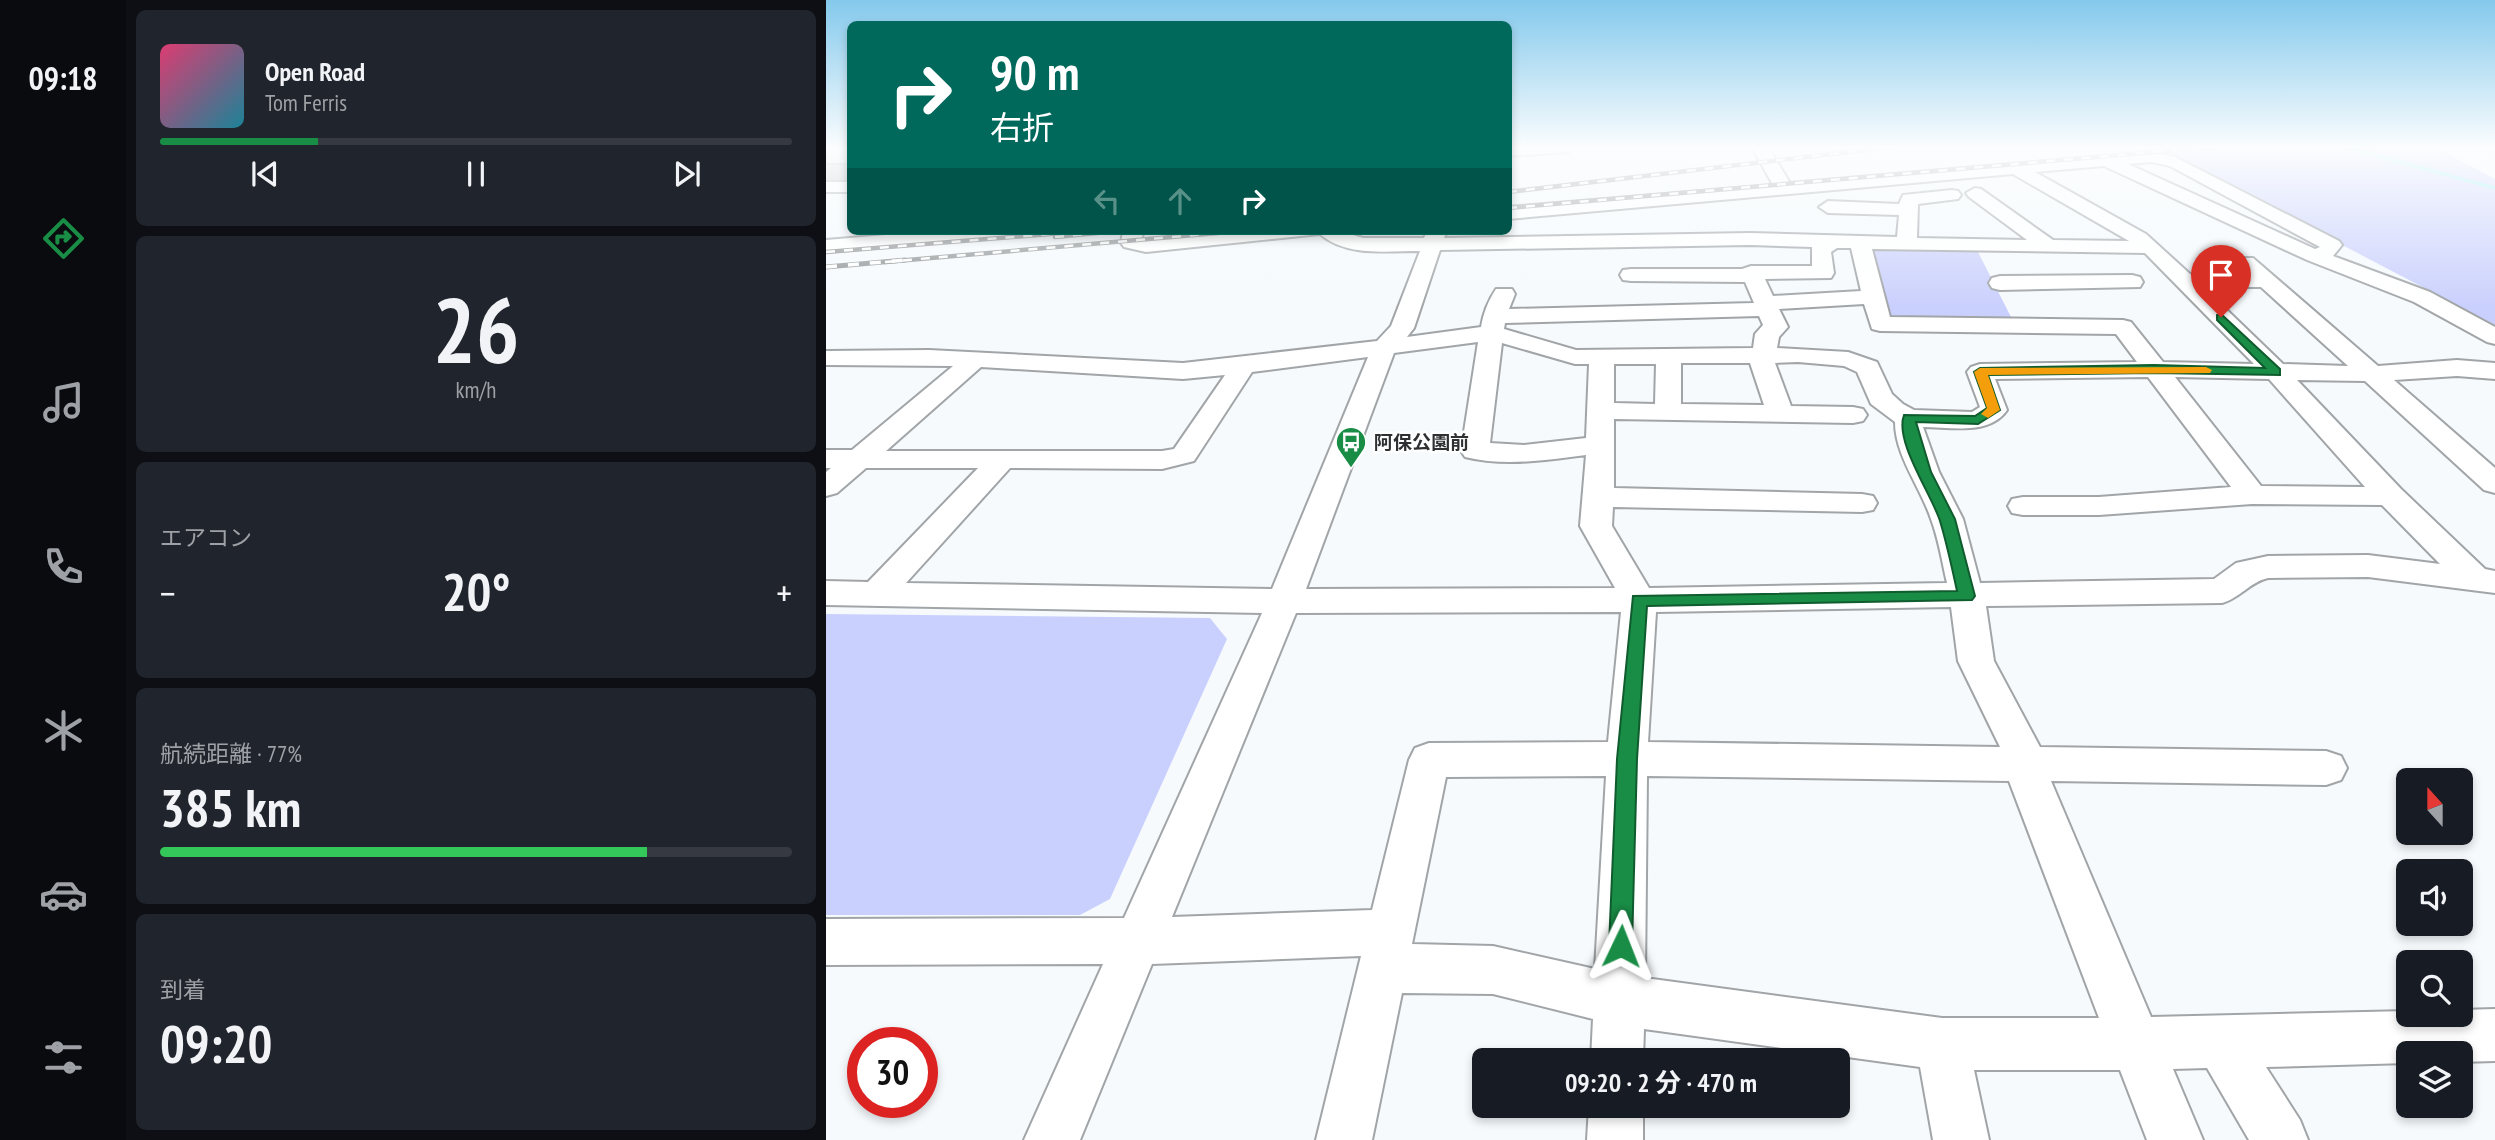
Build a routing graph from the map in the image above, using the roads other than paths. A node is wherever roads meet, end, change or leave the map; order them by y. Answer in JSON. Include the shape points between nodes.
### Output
{"nodes":[{"id":1,"x":1655,"y":200,"type":"edge"},
{"id":2,"x":1909,"y":200,"type":"edge"},
{"id":3,"x":1985,"y":200,"type":"edge"},
{"id":4,"x":2071,"y":200,"type":"edge"},
{"id":5,"x":2191,"y":200,"type":"edge"},
{"id":6,"x":1909,"y":210,"type":"junction"},
{"id":7,"x":1512,"y":213,"type":"edge"},
{"id":8,"x":957,"y":235,"type":"edge"},
{"id":9,"x":1132,"y":235,"type":"edge"},
{"id":10,"x":1268,"y":235,"type":"edge"},
{"id":11,"x":1332,"y":235,"type":"edge"},
{"id":12,"x":1435,"y":238,"type":"edge"},
{"id":13,"x":1630,"y":239,"type":"junction"},
{"id":14,"x":1846,"y":243,"type":"junction"},
{"id":15,"x":1906,"y":244,"type":"junction"},
{"id":16,"x":826,"y":246,"type":"edge"},
{"id":17,"x":1980,"y":246,"type":"junction"},
{"id":18,"x":2049,"y":247,"type":"junction"},
{"id":19,"x":2150,"y":247,"type":"junction"},
{"id":20,"x":2246,"y":262,"type":"dead end"},
{"id":21,"x":1631,"y":275,"type":"junction"},
{"id":22,"x":1751,"y":275,"type":"junction"},
{"id":23,"x":2267,"y":280,"type":"junction"},
{"id":24,"x":2184,"y":281,"type":"junction"},
{"id":25,"x":2000,"y":282,"type":"junction"},
{"id":26,"x":2132,"y":282,"type":"dead end"},
{"id":27,"x":1504,"y":294,"type":"dead end"},
{"id":28,"x":1874,"y":298,"type":"junction"},
{"id":29,"x":1766,"y":306,"type":"junction"},
{"id":30,"x":1633,"y":314,"type":"junction"},
{"id":31,"x":1493,"y":325,"type":"junction"},
{"id":32,"x":2023,"y":327,"type":"junction"},
{"id":33,"x":2495,"y":337,"type":"edge"},
{"id":34,"x":1384,"y":348,"type":"junction"},
{"id":35,"x":1669,"y":355,"type":"junction"},
{"id":36,"x":1764,"y":355,"type":"junction"},
{"id":37,"x":1602,"y":357,"type":"junction"},
{"id":38,"x":826,"y":358,"type":"edge"},
{"id":39,"x":975,"y":360,"type":"junction"},
{"id":40,"x":1244,"y":366,"type":"junction"},
{"id":41,"x":2154,"y":369,"type":"junction"},
{"id":42,"x":2495,"y":371,"type":"edge"},
{"id":43,"x":2276,"y":372,"type":"junction"},
{"id":44,"x":2373,"y":374,"type":"junction"},
{"id":45,"x":1603,"y":411,"type":"junction"},
{"id":46,"x":1668,"y":411,"type":"junction"},
{"id":47,"x":1780,"y":413,"type":"junction"},
{"id":48,"x":1853,"y":415,"type":"dead end"},
{"id":49,"x":1909,"y":418,"type":"junction"},
{"id":50,"x":1601,"y":445,"type":"junction"},
{"id":51,"x":826,"y":459,"type":"edge"},
{"id":52,"x":858,"y":459,"type":"junction"},
{"id":53,"x":1002,"y":460,"type":"junction"},
{"id":54,"x":826,"y":486,"type":"edge"},
{"id":55,"x":2493,"y":491,"type":"edge"},
{"id":56,"x":2252,"y":495,"type":"junction"},
{"id":57,"x":2390,"y":496,"type":"junction"},
{"id":58,"x":1600,"y":497,"type":"junction"},
{"id":59,"x":1862,"y":503,"type":"dead end"},
{"id":60,"x":2023,"y":506,"type":"dead end"},
{"id":61,"x":2484,"y":579,"type":"edge"},
{"id":62,"x":826,"y":593,"type":"edge"},
{"id":63,"x":876,"y":594,"type":"junction"},
{"id":64,"x":1967,"y":596,"type":"junction"},
{"id":65,"x":1639,"y":600,"type":"junction"},
{"id":66,"x":1284,"y":601,"type":"junction"},
{"id":67,"x":1627,"y":759,"type":"junction"},
{"id":68,"x":2024,"y":763,"type":"junction"},
{"id":69,"x":2326,"y":768,"type":"dead end"},
{"id":70,"x":1138,"y":941,"type":"junction"},
{"id":71,"x":830,"y":948,"type":"edge"},
{"id":72,"x":1386,"y":950,"type":"junction"},
{"id":73,"x":1619,"y":1000,"type":"junction"},
{"id":74,"x":2495,"y":1035,"type":"edge"},
{"id":75,"x":2220,"y":1041,"type":"junction"},
{"id":76,"x":1942,"y":1044,"type":"junction"},
{"id":77,"x":2134,"y":1044,"type":"junction"},
{"id":78,"x":1617,"y":1048,"type":"edge"},
{"id":79,"x":1616,"y":1118,"type":"edge"},
{"id":80,"x":1052,"y":1140,"type":"edge"},
{"id":81,"x":1344,"y":1140,"type":"edge"},
{"id":82,"x":1615,"y":1140,"type":"edge"},
{"id":83,"x":1961,"y":1140,"type":"edge"},
{"id":84,"x":2175,"y":1140,"type":"edge"},
{"id":85,"x":2280,"y":1140,"type":"edge"}],
"edges":[{"from":1,"to":7,"type":"street"},
{"from":2,"to":6,"type":"street"},
{"from":3,"to":18,"type":"street"},
{"from":4,"to":19,"type":"street"},
{"from":5,"to":33,"type":"street","via":[[2314,256],[2422,297]]},
{"from":6,"to":14,"type":"street","via":[[1825,203],[1834,232]]},
{"from":6,"to":15,"type":"street"},
{"from":8,"to":16,"type":"street"},
{"from":9,"to":10,"type":"street","via":[[1131,243],[1146,246]]},
{"from":11,"to":12,"type":"street","via":[[1349,242],[1386,245]]},
{"from":12,"to":13,"type":"street"},
{"from":12,"to":34,"type":"street","via":[[1402,328]]},
{"from":13,"to":14,"type":"street"},
{"from":13,"to":21,"type":"street"},
{"from":14,"to":15,"type":"street"},
{"from":14,"to":22,"type":"street","via":[[1820,250],[1823,273]]},
{"from":14,"to":28,"type":"street"},
{"from":15,"to":17,"type":"street"},
{"from":17,"to":18,"type":"street"},
{"from":17,"to":25,"type":"street"},
{"from":18,"to":19,"type":"street"},
{"from":19,"to":24,"type":"street"},
{"from":20,"to":23,"type":"street"},
{"from":21,"to":22,"type":"street"},
{"from":21,"to":30,"type":"street"},
{"from":22,"to":29,"type":"street"},
{"from":23,"to":24,"type":"street"},
{"from":23,"to":44,"type":"street"},
{"from":24,"to":43,"type":"street"},
{"from":25,"to":26,"type":"street"},
{"from":25,"to":32,"type":"street"},
{"from":27,"to":31,"type":"street"},
{"from":28,"to":29,"type":"street"},
{"from":28,"to":32,"type":"street","via":[[1880,324]]},
{"from":29,"to":30,"type":"street"},
{"from":29,"to":36,"type":"street","via":[[1776,327],[1767,334]]},
{"from":30,"to":31,"type":"street"},
{"from":31,"to":34,"type":"street"},
{"from":31,"to":37,"type":"street","via":[[1575,357]]},
{"from":31,"to":50,"type":"street","via":[[1475,451],[1524,454]]},
{"from":32,"to":41,"type":"street","via":[[2123,327]]},
{"from":34,"to":40,"type":"street"},
{"from":34,"to":66,"type":"street"},
{"from":35,"to":36,"type":"street"},
{"from":35,"to":37,"type":"street"},
{"from":35,"to":46,"type":"street"},
{"from":36,"to":47,"type":"street","via":[[1761,358]]},
{"from":36,"to":49,"type":"street","via":[[1848,359],[1868,366],[1880,398]]},
{"from":37,"to":45,"type":"street"},
{"from":38,"to":39,"type":"street"},
{"from":39,"to":40,"type":"street","via":[[1183,371]]},
{"from":39,"to":52,"type":"street"},
{"from":40,"to":53,"type":"street","via":[[1184,455],[1162,460]]},
{"from":41,"to":43,"type":"street"},
{"from":41,"to":49,"type":"street","via":[[1980,372],[1994,410],[1978,420]]},
{"from":41,"to":56,"type":"street"},
{"from":42,"to":44,"type":"street","via":[[2457,368]]},
{"from":43,"to":44,"type":"street"},
{"from":43,"to":57,"type":"street"},
{"from":44,"to":55,"type":"street"},
{"from":45,"to":46,"type":"street"},
{"from":45,"to":50,"type":"street"},
{"from":46,"to":47,"type":"street"},
{"from":47,"to":48,"type":"street"},
{"from":49,"to":64,"type":"street","via":[[1924,472],[1947,519]]},
{"from":50,"to":58,"type":"street"},
{"from":51,"to":52,"type":"street"},
{"from":52,"to":53,"type":"street"},
{"from":52,"to":54,"type":"street"},
{"from":53,"to":63,"type":"street"},
{"from":56,"to":57,"type":"street"},
{"from":56,"to":60,"type":"street","via":[[2099,506]]},
{"from":57,"to":61,"type":"street"},
{"from":58,"to":59,"type":"street"},
{"from":58,"to":65,"type":"street","via":[[1596,526]]},
{"from":61,"to":64,"type":"street","via":[[2368,566],[2269,567],[2248,571],[2222,591]]},
{"from":62,"to":63,"type":"street"},
{"from":63,"to":66,"type":"street"},
{"from":64,"to":65,"type":"street"},
{"from":64,"to":68,"type":"street","via":[[1976,661],[2018,740]]},
{"from":65,"to":66,"type":"street"},
{"from":65,"to":67,"type":"street"},
{"from":66,"to":70,"type":"street"},
{"from":67,"to":68,"type":"street"},
{"from":67,"to":72,"type":"street","via":[[1429,760]]},
{"from":67,"to":73,"type":"street"},
{"from":68,"to":69,"type":"street"},
{"from":68,"to":77,"type":"street"},
{"from":70,"to":71,"type":"street"},
{"from":70,"to":72,"type":"street"},
{"from":70,"to":80,"type":"street"},
{"from":72,"to":73,"type":"street"},
{"from":72,"to":81,"type":"street"},
{"from":73,"to":76,"type":"street"},
{"from":73,"to":78,"type":"street"},
{"from":74,"to":75,"type":"street"},
{"from":75,"to":77,"type":"street"},
{"from":75,"to":85,"type":"street"},
{"from":76,"to":77,"type":"street"},
{"from":76,"to":83,"type":"street"},
{"from":77,"to":84,"type":"street"},
{"from":79,"to":82,"type":"street"}]}
